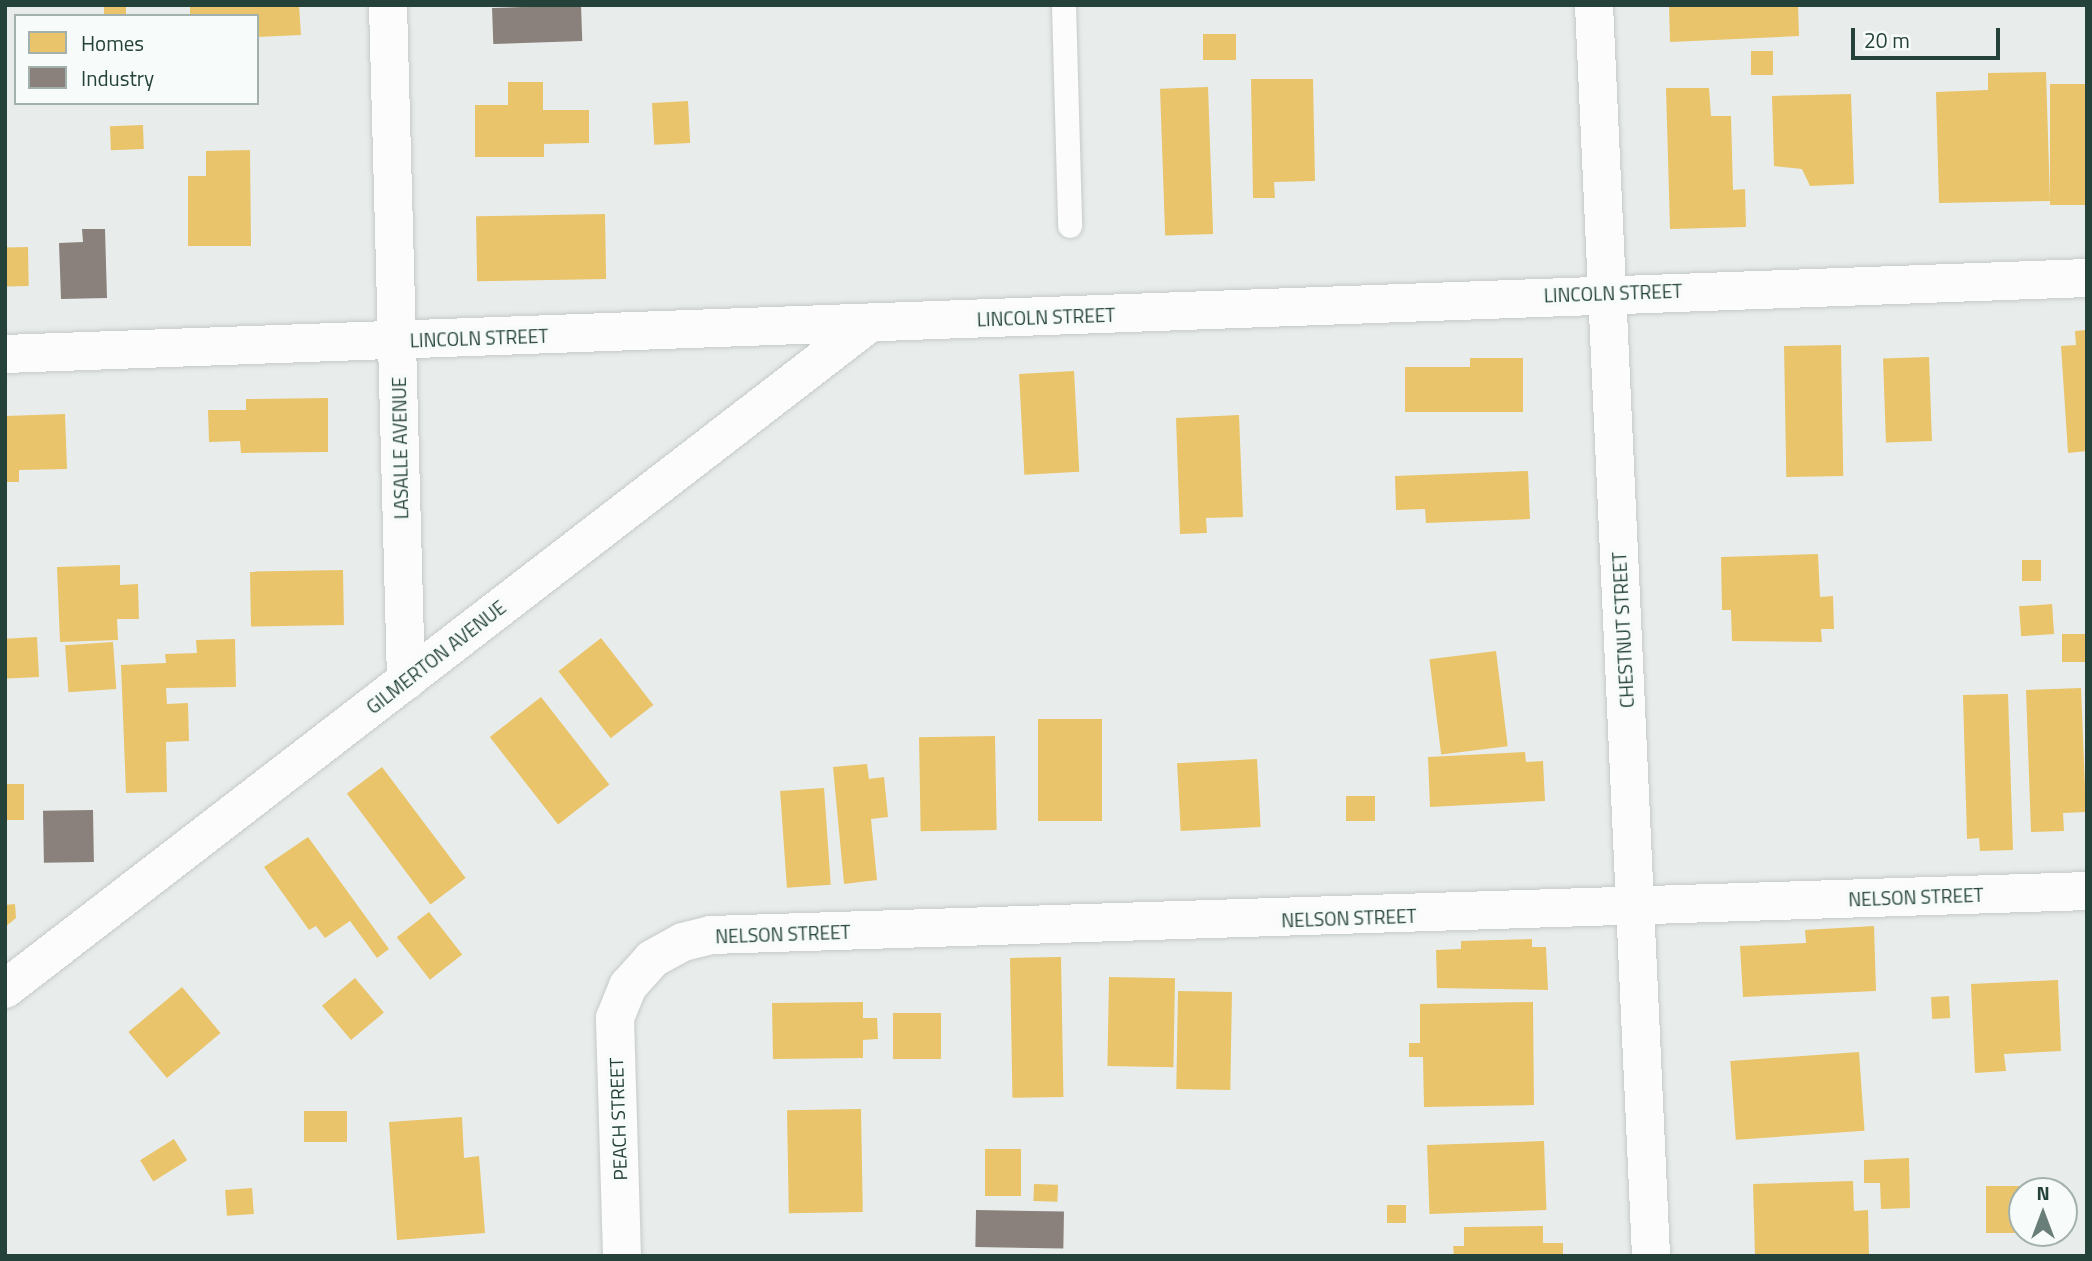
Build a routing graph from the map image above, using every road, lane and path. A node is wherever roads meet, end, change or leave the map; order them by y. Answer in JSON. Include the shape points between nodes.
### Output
{"nodes":[{"id":1,"x":388,"y":5,"type":"edge"},
{"id":2,"x":1064,"y":5,"type":"edge"},
{"id":3,"x":1594,"y":5,"type":"edge"},
{"id":4,"x":1070,"y":226,"type":"dead end"},
{"id":5,"x":2087,"y":278,"type":"edge"},
{"id":6,"x":1608,"y":293,"type":"junction"},
{"id":7,"x":867,"y":325,"type":"junction"},
{"id":8,"x":397,"y":340,"type":"junction"},
{"id":9,"x":5,"y":354,"type":"edge"},
{"id":10,"x":406,"y":681,"type":"junction"},
{"id":11,"x":2087,"y":891,"type":"edge"},
{"id":12,"x":1635,"y":907,"type":"junction"},
{"id":13,"x":628,"y":986,"type":"joint"},
{"id":14,"x":5,"y":989,"type":"edge"},
{"id":15,"x":622,"y":1256,"type":"edge"},
{"id":16,"x":1651,"y":1256,"type":"edge"}],
"edges":[{"from":1,"to":8,"type":"street","name":"LASALLE AVENUE"},
{"from":2,"to":4,"type":"lane"},
{"from":3,"to":6,"type":"street","name":"CHESTNUT STREET"},
{"from":5,"to":6,"type":"street","name":"LINCOLN STREET"},
{"from":6,"to":7,"type":"street","name":"LINCOLN STREET"},
{"from":6,"to":12,"type":"street","name":"CHESTNUT STREET"},
{"from":7,"to":8,"type":"street","name":"LINCOLN STREET"},
{"from":7,"to":10,"type":"street","name":"GILMERTON AVENUE"},
{"from":8,"to":9,"type":"street","name":"LINCOLN STREET"},
{"from":8,"to":10,"type":"street","name":"LASALLE AVENUE"},
{"from":10,"to":14,"type":"street","name":"GILMERTON AVENUE"},
{"from":11,"to":12,"type":"street","name":"NELSON STREET"},
{"from":12,"to":13,"type":"street","name":"NELSON STREET","via":[[711,935],[652,959]]},
{"from":12,"to":16,"type":"street","name":"CHESTNUT STREET"},
{"from":13,"to":15,"type":"street","name":"PEACH STREET","via":[[615,1018]]}]}
